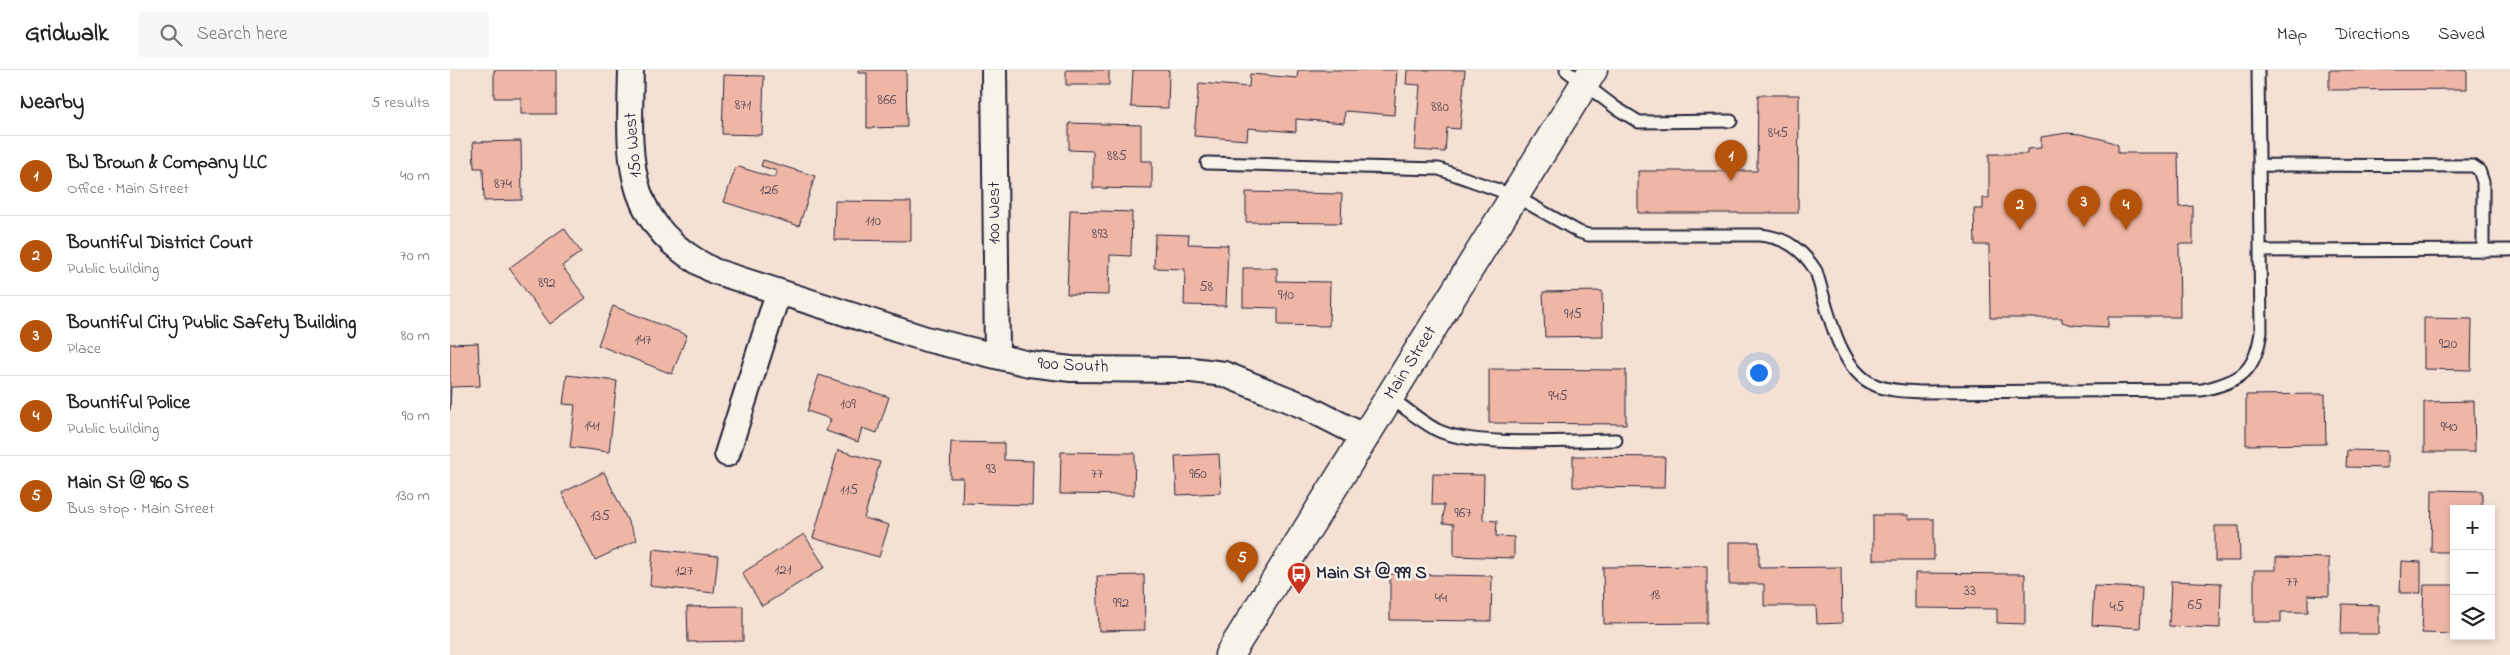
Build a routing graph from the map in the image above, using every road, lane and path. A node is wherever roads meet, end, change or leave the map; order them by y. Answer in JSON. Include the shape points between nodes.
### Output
{"nodes":[{"id":1,"x":630,"y":70,"type":"edge"},
{"id":2,"x":994,"y":70,"type":"edge"},
{"id":3,"x":2258,"y":70,"type":"edge"},
{"id":4,"x":1581,"y":75,"type":"edge"},
{"id":5,"x":1731,"y":121,"type":"dead end"},
{"id":6,"x":1207,"y":163,"type":"dead end"},
{"id":7,"x":2258,"y":165,"type":"junction"},
{"id":8,"x":1515,"y":196,"type":"junction"},
{"id":9,"x":669,"y":241,"type":"joint"},
{"id":10,"x":2510,"y":250,"type":"edge"},
{"id":11,"x":2260,"y":251,"type":"junction"},
{"id":12,"x":2483,"y":251,"type":"junction"},
{"id":13,"x":778,"y":293,"type":"junction"},
{"id":14,"x":996,"y":356,"type":"junction"},
{"id":15,"x":1390,"y":397,"type":"junction"},
{"id":16,"x":1364,"y":437,"type":"junction"},
{"id":17,"x":1616,"y":440,"type":"dead end"},
{"id":18,"x":727,"y":454,"type":"dead end"},
{"id":19,"x":1229,"y":655,"type":"edge"}],
"edges":[{"from":1,"to":9,"type":"street","name":"150 West","via":[[630,138],[634,176],[646,210]]},
{"from":2,"to":14,"type":"street","name":"100 West"},
{"from":3,"to":7,"type":"lane"},
{"from":4,"to":5,"type":"lane","via":[[1639,122]]},
{"from":4,"to":8,"type":"street","name":"Main Street"},
{"from":6,"to":8,"type":"lane","via":[[1439,169]]},
{"from":7,"to":11,"type":"lane"},
{"from":7,"to":12,"type":"lane","via":[[2473,166],[2479,170],[2483,182]]},
{"from":8,"to":11,"type":"lane","via":[[1588,235],[1759,235],[1782,239],[1808,258],[1816,271],[1848,362],[1861,377],[1874,385],[1903,391],[2202,390],[2228,384],[2248,369],[2258,354],[2261,332]]},
{"from":8,"to":15,"type":"street","name":"Main Street"},
{"from":9,"to":13,"type":"street","name":"900 South","via":[[682,253],[714,271]]},
{"from":10,"to":12,"type":"lane"},
{"from":11,"to":12,"type":"lane"},
{"from":13,"to":14,"type":"street","name":"900 South","via":[[926,339]]},
{"from":13,"to":18,"type":"street"},
{"from":14,"to":16,"type":"street","name":"900 South","via":[[1071,369],[1192,370],[1224,374],[1304,406]]},
{"from":15,"to":16,"type":"street","name":"Main Street"},
{"from":15,"to":17,"type":"lane","via":[[1450,435],[1499,440]]},
{"from":16,"to":19,"type":"street","name":"Main Street"}]}
